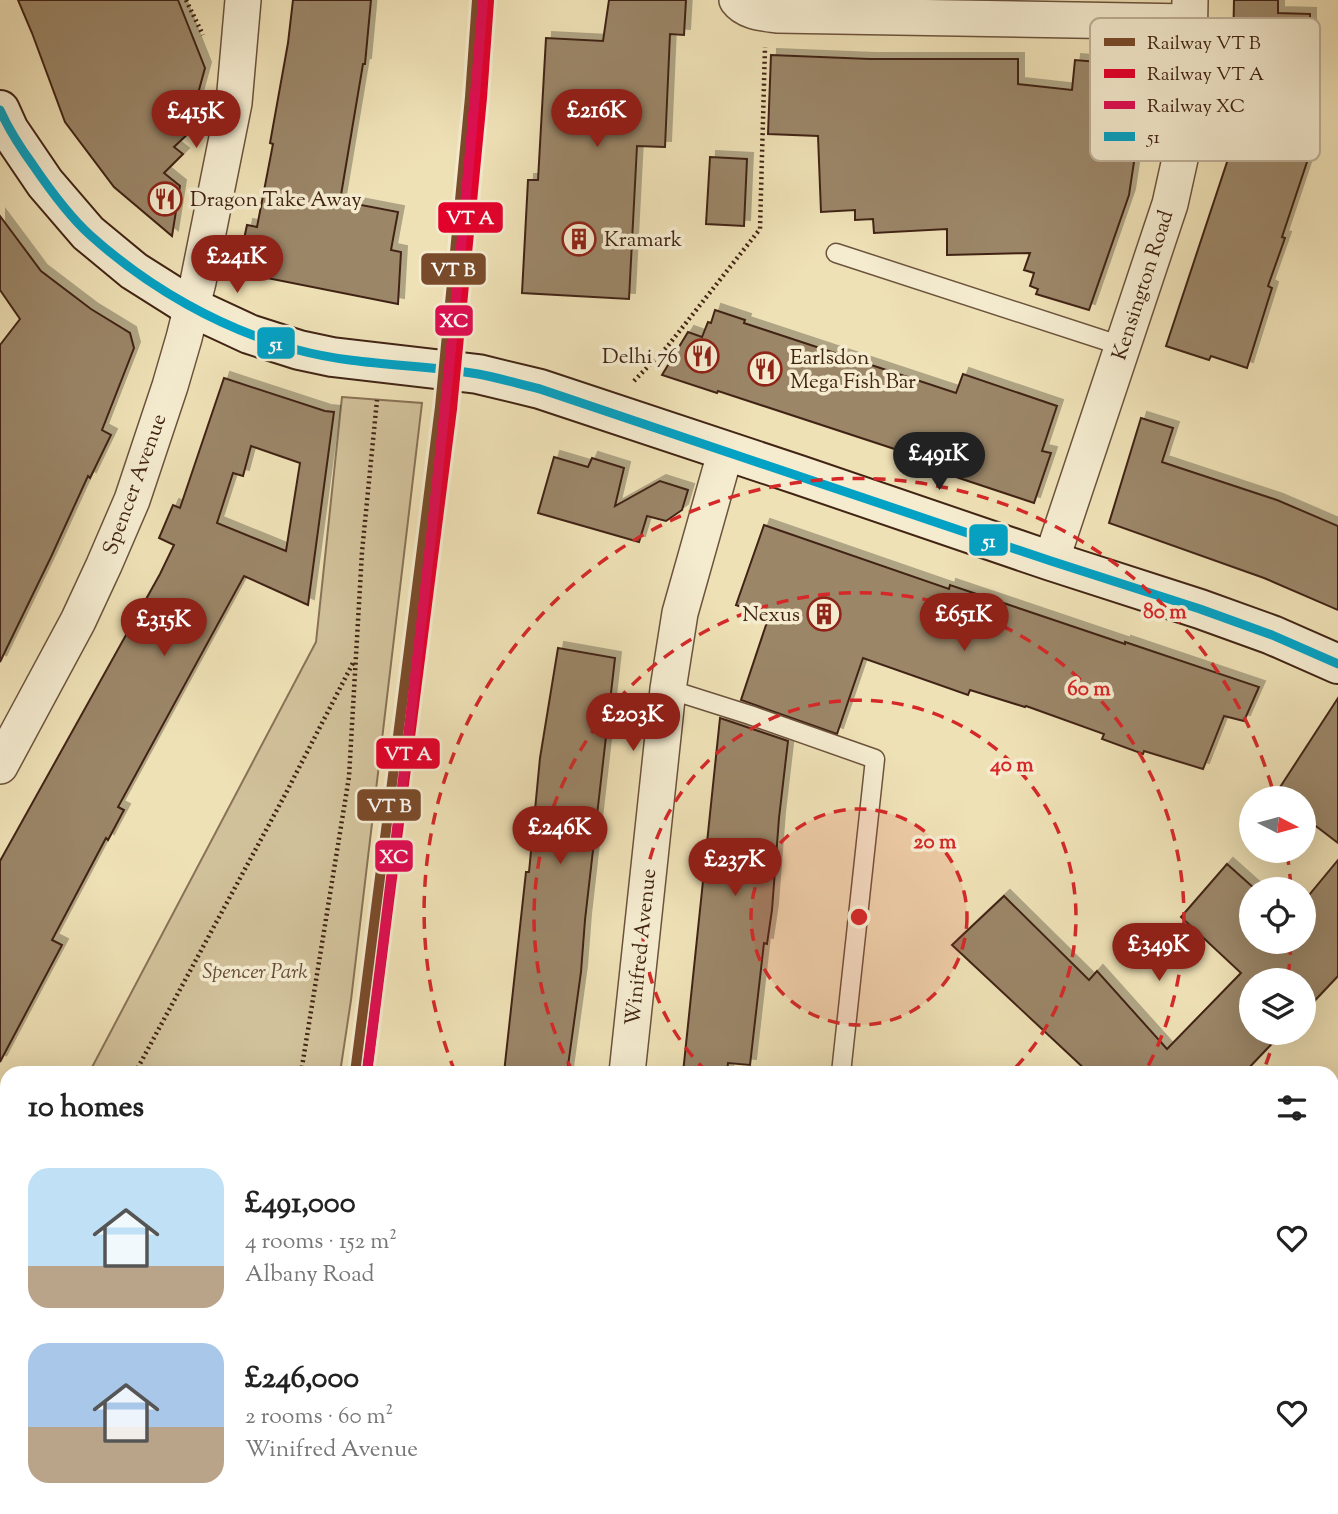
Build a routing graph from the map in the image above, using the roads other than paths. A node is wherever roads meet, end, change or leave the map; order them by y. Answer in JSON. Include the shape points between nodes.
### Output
{"nodes":[{"id":1,"x":243,"y":0,"type":"edge"},
{"id":2,"x":751,"y":7,"type":"edge"},
{"id":3,"x":1190,"y":11,"type":"edge"},
{"id":4,"x":0,"y":110,"type":"edge"},
{"id":5,"x":1180,"y":161,"type":"edge"},
{"id":6,"x":836,"y":253,"type":"dead end"},
{"id":7,"x":191,"y":307,"type":"junction"},
{"id":8,"x":1122,"y":346,"type":"junction"},
{"id":9,"x":726,"y":450,"type":"junction"},
{"id":10,"x":1051,"y":561,"type":"junction"},
{"id":11,"x":1338,"y":664,"type":"edge"},
{"id":12,"x":668,"y":689,"type":"junction"},
{"id":13,"x":0,"y":766,"type":"edge"},
{"id":14,"x":628,"y":1066,"type":"edge"},
{"id":15,"x":842,"y":1066,"type":"edge"}],
"edges":[{"from":1,"to":7,"type":"street","name":"Spencer Avenue","via":[[234,103]]},
{"from":2,"to":3,"type":"street"},
{"from":4,"to":7,"type":"street","via":[[46,183],[88,233],[134,271]]},
{"from":5,"to":8,"type":"street","name":"Kensington Road","via":[[1170,204]]},
{"from":6,"to":8,"type":"lane"},
{"from":7,"to":9,"type":"street","via":[[249,334],[299,349],[346,360],[497,377]]},
{"from":7,"to":13,"type":"street","name":"Spencer Avenue","via":[[132,500],[78,621]]},
{"from":8,"to":10,"type":"street","name":"Kensington Road"},
{"from":9,"to":10,"type":"street"},
{"from":9,"to":12,"type":"street","name":"Winifred Avenue","via":[[680,613]]},
{"from":10,"to":11,"type":"street","via":[[1200,608]]},
{"from":12,"to":14,"type":"street","name":"Winifred Avenue"},
{"from":12,"to":15,"type":"lane","via":[[875,759]]}]}
